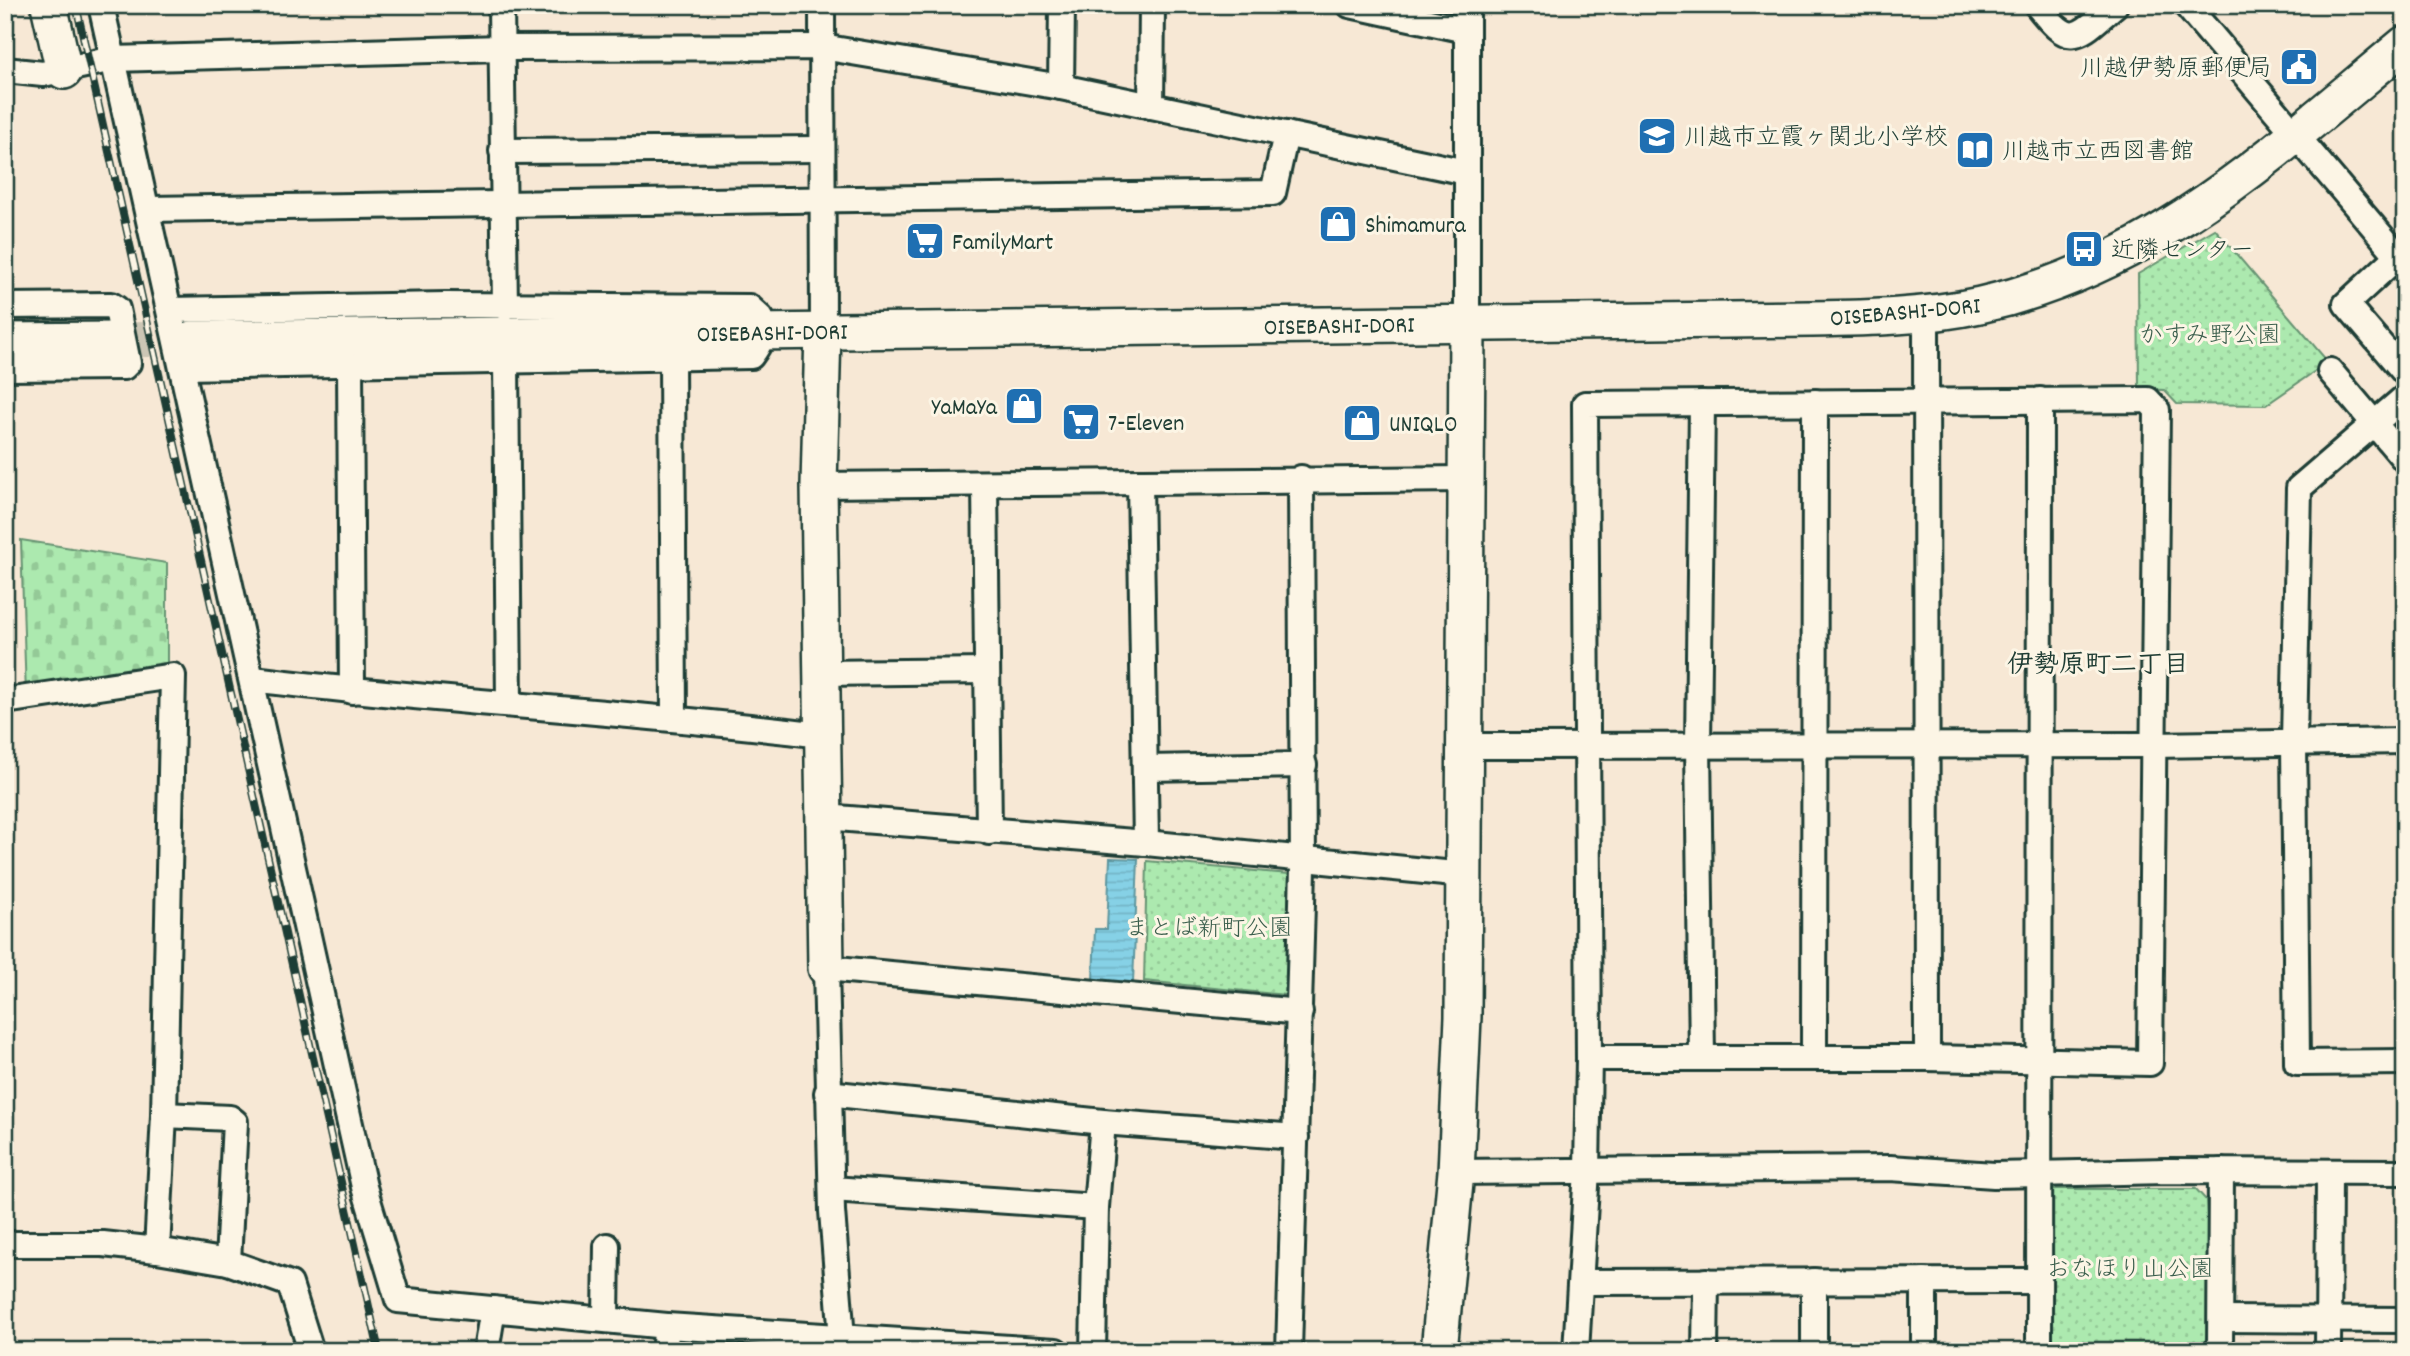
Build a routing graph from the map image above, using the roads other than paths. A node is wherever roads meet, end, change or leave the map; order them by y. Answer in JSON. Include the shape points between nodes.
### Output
{"nodes":[{"id":1,"x":49,"y":5,"type":"edge"},
{"id":2,"x":101,"y":5,"type":"edge"},
{"id":3,"x":501,"y":5,"type":"edge"},
{"id":4,"x":822,"y":5,"type":"edge"},
{"id":5,"x":1062,"y":5,"type":"edge"},
{"id":6,"x":1152,"y":5,"type":"edge"},
{"id":7,"x":1350,"y":5,"type":"edge"},
{"id":8,"x":1467,"y":5,"type":"edge"},
{"id":9,"x":2037,"y":5,"type":"edge"},
{"id":10,"x":2115,"y":5,"type":"edge"},
{"id":11,"x":2186,"y":5,"type":"edge"},
{"id":12,"x":1466,"y":30,"type":"junction"},
{"id":13,"x":2405,"y":44,"type":"edge"},
{"id":14,"x":822,"y":47,"type":"junction"},
{"id":15,"x":502,"y":48,"type":"junction"},
{"id":16,"x":113,"y":59,"type":"junction"},
{"id":17,"x":5,"y":70,"type":"edge"},
{"id":18,"x":64,"y":71,"type":"junction"},
{"id":19,"x":1061,"y":87,"type":"junction"},
{"id":20,"x":1151,"y":106,"type":"junction"},
{"id":21,"x":1286,"y":134,"type":"junction"},
{"id":22,"x":2296,"y":135,"type":"junction"},
{"id":23,"x":820,"y":149,"type":"junction"},
{"id":24,"x":502,"y":151,"type":"junction"},
{"id":25,"x":1466,"y":172,"type":"junction"},
{"id":26,"x":503,"y":202,"type":"junction"},
{"id":27,"x":821,"y":202,"type":"junction"},
{"id":28,"x":148,"y":209,"type":"junction"},
{"id":29,"x":2401,"y":260,"type":"edge"},
{"id":30,"x":5,"y":306,"type":"edge"},
{"id":31,"x":505,"y":307,"type":"junction"},
{"id":32,"x":170,"y":310,"type":"junction"},
{"id":33,"x":1926,"y":313,"type":"junction"},
{"id":34,"x":1467,"y":324,"type":"junction"},
{"id":35,"x":763,"y":331,"type":"junction"},
{"id":36,"x":823,"y":331,"type":"junction"},
{"id":37,"x":5,"y":341,"type":"edge"},
{"id":38,"x":119,"y":353,"type":"junction"},
{"id":39,"x":188,"y":353,"type":"junction"},
{"id":40,"x":672,"y":359,"type":"junction"},
{"id":41,"x":506,"y":361,"type":"junction"},
{"id":42,"x":350,"y":363,"type":"junction"},
{"id":43,"x":5,"y":368,"type":"edge"},
{"id":44,"x":2330,"y":371,"type":"dead end"},
{"id":45,"x":2405,"y":373,"type":"edge"},
{"id":46,"x":2405,"y":397,"type":"edge"},
{"id":47,"x":2040,"y":400,"type":"junction"},
{"id":48,"x":1815,"y":402,"type":"junction"},
{"id":49,"x":1702,"y":403,"type":"junction"},
{"id":50,"x":1928,"y":403,"type":"junction"},
{"id":51,"x":2372,"y":422,"type":"junction"},
{"id":52,"x":2405,"y":460,"type":"edge"},
{"id":53,"x":1301,"y":478,"type":"junction"},
{"id":54,"x":1465,"y":479,"type":"junction"},
{"id":55,"x":1140,"y":482,"type":"junction"},
{"id":56,"x":985,"y":484,"type":"junction"},
{"id":57,"x":819,"y":485,"type":"junction"},
{"id":58,"x":988,"y":671,"type":"junction"},
{"id":59,"x":821,"y":673,"type":"junction"},
{"id":60,"x":252,"y":679,"type":"junction"},
{"id":61,"x":352,"y":691,"type":"junction"},
{"id":62,"x":5,"y":701,"type":"edge"},
{"id":63,"x":509,"y":704,"type":"junction"},
{"id":64,"x":674,"y":717,"type":"junction"},
{"id":65,"x":822,"y":735,"type":"junction"},
{"id":66,"x":2405,"y":741,"type":"edge"},
{"id":67,"x":2294,"y":742,"type":"junction"},
{"id":68,"x":2040,"y":743,"type":"junction"},
{"id":69,"x":1588,"y":744,"type":"junction"},
{"id":70,"x":1698,"y":745,"type":"junction"},
{"id":71,"x":1927,"y":745,"type":"junction"},
{"id":72,"x":2153,"y":745,"type":"junction"},
{"id":73,"x":1464,"y":746,"type":"junction"},
{"id":74,"x":1815,"y":746,"type":"junction"},
{"id":75,"x":1304,"y":765,"type":"junction"},
{"id":76,"x":1147,"y":768,"type":"junction"},
{"id":77,"x":825,"y":817,"type":"junction"},
{"id":78,"x":989,"y":832,"type":"junction"},
{"id":79,"x":1146,"y":843,"type":"junction"},
{"id":80,"x":1303,"y":858,"type":"junction"},
{"id":81,"x":1464,"y":875,"type":"junction"},
{"id":82,"x":826,"y":968,"type":"junction"},
{"id":83,"x":1300,"y":1012,"type":"junction"},
{"id":84,"x":1589,"y":1058,"type":"junction"},
{"id":85,"x":1702,"y":1058,"type":"junction"},
{"id":86,"x":1814,"y":1058,"type":"junction"},
{"id":87,"x":1927,"y":1058,"type":"junction"},
{"id":88,"x":2040,"y":1060,"type":"junction"},
{"id":89,"x":2405,"y":1062,"type":"edge"},
{"id":90,"x":827,"y":1093,"type":"junction"},
{"id":91,"x":164,"y":1115,"type":"junction"},
{"id":92,"x":1102,"y":1122,"type":"junction"},
{"id":93,"x":1296,"y":1137,"type":"junction"},
{"id":94,"x":1587,"y":1170,"type":"junction"},
{"id":95,"x":2221,"y":1171,"type":"junction"},
{"id":96,"x":1456,"y":1172,"type":"junction"},
{"id":97,"x":2405,"y":1172,"type":"edge"},
{"id":98,"x":2039,"y":1173,"type":"junction"},
{"id":99,"x":2329,"y":1174,"type":"junction"},
{"id":100,"x":832,"y":1189,"type":"junction"},
{"id":101,"x":1096,"y":1207,"type":"junction"},
{"id":102,"x":5,"y":1244,"type":"edge"},
{"id":103,"x":607,"y":1245,"type":"dead end"},
{"id":104,"x":157,"y":1250,"type":"junction"},
{"id":105,"x":228,"y":1262,"type":"junction"},
{"id":106,"x":1706,"y":1281,"type":"junction"},
{"id":107,"x":1814,"y":1281,"type":"junction"},
{"id":108,"x":1924,"y":1281,"type":"junction"},
{"id":109,"x":2039,"y":1281,"type":"junction"},
{"id":110,"x":1581,"y":1282,"type":"junction"},
{"id":111,"x":493,"y":1309,"type":"junction"},
{"id":112,"x":606,"y":1319,"type":"junction"},
{"id":113,"x":2221,"y":1319,"type":"junction"},
{"id":114,"x":300,"y":1320,"type":"junction"},
{"id":115,"x":2328,"y":1320,"type":"junction"},
{"id":116,"x":2405,"y":1320,"type":"edge"},
{"id":117,"x":666,"y":1339,"type":"edge"},
{"id":118,"x":843,"y":1344,"type":"edge"},
{"id":119,"x":297,"y":1351,"type":"edge"},
{"id":120,"x":311,"y":1351,"type":"edge"},
{"id":121,"x":486,"y":1351,"type":"edge"},
{"id":122,"x":1056,"y":1351,"type":"edge"},
{"id":123,"x":1093,"y":1351,"type":"edge"},
{"id":124,"x":1289,"y":1351,"type":"edge"},
{"id":125,"x":1439,"y":1351,"type":"edge"},
{"id":126,"x":1576,"y":1351,"type":"edge"},
{"id":127,"x":1704,"y":1351,"type":"edge"},
{"id":128,"x":1814,"y":1351,"type":"edge"},
{"id":129,"x":1924,"y":1351,"type":"edge"},
{"id":130,"x":2039,"y":1351,"type":"edge"},
{"id":131,"x":2220,"y":1351,"type":"edge"},
{"id":132,"x":2328,"y":1351,"type":"edge"}],
"edges":[{"from":1,"to":18,"type":"street"},
{"from":2,"to":16,"type":"street"},
{"from":3,"to":15,"type":"street"},
{"from":4,"to":14,"type":"street"},
{"from":5,"to":19,"type":"street"},
{"from":6,"to":20,"type":"street"},
{"from":7,"to":12,"type":"street"},
{"from":8,"to":12,"type":"street"},
{"from":9,"to":10,"type":"street","via":[[2055,29],[2076,35]]},
{"from":11,"to":22,"type":"street"},
{"from":12,"to":25,"type":"street"},
{"from":13,"to":22,"type":"street","name":"OISEBASHI-DORI"},
{"from":14,"to":15,"type":"street"},
{"from":14,"to":19,"type":"street"},
{"from":14,"to":23,"type":"street"},
{"from":15,"to":16,"type":"street"},
{"from":15,"to":24,"type":"street"},
{"from":16,"to":18,"type":"street"},
{"from":16,"to":28,"type":"street"},
{"from":17,"to":18,"type":"street"},
{"from":19,"to":20,"type":"street"},
{"from":20,"to":21,"type":"street"},
{"from":21,"to":25,"type":"street"},
{"from":21,"to":27,"type":"street","via":[[1273,193],[1030,194]]},
{"from":22,"to":29,"type":"street"},
{"from":22,"to":33,"type":"street","name":"OISEBASHI-DORI","via":[[2179,222],[2093,270],[2017,296]]},
{"from":23,"to":24,"type":"street"},
{"from":23,"to":27,"type":"street"},
{"from":24,"to":26,"type":"street"},
{"from":25,"to":34,"type":"street"},
{"from":26,"to":27,"type":"street"},
{"from":26,"to":28,"type":"street"},
{"from":26,"to":31,"type":"street"},
{"from":27,"to":36,"type":"street"},
{"from":28,"to":32,"type":"street"},
{"from":29,"to":45,"type":"street","via":[[2346,304]]},
{"from":30,"to":38,"type":"street","via":[[111,305],[117,309],[128,363]]},
{"from":31,"to":32,"type":"street"},
{"from":31,"to":35,"type":"street","via":[[750,307],[761,318]]},
{"from":32,"to":39,"type":"street"},
{"from":33,"to":34,"type":"street","name":"OISEBASHI-DORI"},
{"from":33,"to":50,"type":"street"},
{"from":34,"to":36,"type":"street","name":"OISEBASHI-DORI"},
{"from":34,"to":54,"type":"street"},
{"from":35,"to":36,"type":"street","name":"OISEBASHI-DORI"},
{"from":35,"to":39,"type":"street","name":"OISEBASHI-DORI"},
{"from":35,"to":40,"type":"street","via":[[751,356]]},
{"from":36,"to":57,"type":"street"},
{"from":37,"to":38,"type":"street"},
{"from":38,"to":43,"type":"street"},
{"from":39,"to":42,"type":"street"},
{"from":39,"to":60,"type":"street"},
{"from":40,"to":41,"type":"street"},
{"from":40,"to":64,"type":"street"},
{"from":41,"to":42,"type":"street"},
{"from":41,"to":63,"type":"street"},
{"from":42,"to":61,"type":"street"},
{"from":44,"to":51,"type":"street"},
{"from":46,"to":51,"type":"street"},
{"from":47,"to":50,"type":"street"},
{"from":47,"to":68,"type":"street"},
{"from":47,"to":72,"type":"street","via":[[2148,400],[2157,410]]},
{"from":48,"to":49,"type":"street"},
{"from":48,"to":50,"type":"street"},
{"from":48,"to":74,"type":"street"},
{"from":49,"to":69,"type":"street","via":[[1585,404]]},
{"from":49,"to":70,"type":"street"},
{"from":50,"to":71,"type":"street"},
{"from":51,"to":52,"type":"street"},
{"from":51,"to":67,"type":"street","via":[[2299,488]]},
{"from":53,"to":54,"type":"street"},
{"from":53,"to":55,"type":"street"},
{"from":53,"to":75,"type":"street"},
{"from":54,"to":73,"type":"street"},
{"from":55,"to":56,"type":"street"},
{"from":55,"to":76,"type":"street"},
{"from":56,"to":57,"type":"street"},
{"from":56,"to":58,"type":"street"},
{"from":57,"to":59,"type":"street"},
{"from":58,"to":59,"type":"street"},
{"from":58,"to":78,"type":"street"},
{"from":59,"to":65,"type":"street"},
{"from":60,"to":61,"type":"street"},
{"from":60,"to":111,"type":"street","via":[[364,1187],[398,1300]]},
{"from":61,"to":63,"type":"street"},
{"from":62,"to":91,"type":"street","via":[[173,676]]},
{"from":63,"to":64,"type":"street"},
{"from":64,"to":65,"type":"street"},
{"from":65,"to":77,"type":"street"},
{"from":66,"to":67,"type":"street"},
{"from":67,"to":72,"type":"street"},
{"from":67,"to":89,"type":"street","via":[[2297,1063]]},
{"from":68,"to":71,"type":"street"},
{"from":68,"to":72,"type":"street"},
{"from":68,"to":88,"type":"street"},
{"from":69,"to":70,"type":"street"},
{"from":69,"to":73,"type":"street"},
{"from":69,"to":84,"type":"street"},
{"from":70,"to":74,"type":"street"},
{"from":70,"to":85,"type":"street"},
{"from":71,"to":74,"type":"street"},
{"from":71,"to":87,"type":"street"},
{"from":72,"to":88,"type":"street","via":[[2150,1063]]},
{"from":73,"to":81,"type":"street"},
{"from":74,"to":86,"type":"street"},
{"from":75,"to":76,"type":"street"},
{"from":75,"to":80,"type":"street"},
{"from":76,"to":79,"type":"street"},
{"from":77,"to":78,"type":"street"},
{"from":77,"to":82,"type":"street"},
{"from":78,"to":79,"type":"street"},
{"from":79,"to":80,"type":"street"},
{"from":80,"to":81,"type":"street"},
{"from":80,"to":83,"type":"street"},
{"from":81,"to":96,"type":"street","via":[[1464,1017]]},
{"from":82,"to":83,"type":"street"},
{"from":82,"to":90,"type":"street"},
{"from":83,"to":93,"type":"street"},
{"from":84,"to":85,"type":"street"},
{"from":84,"to":94,"type":"street"},
{"from":85,"to":86,"type":"street"},
{"from":86,"to":87,"type":"street"},
{"from":87,"to":88,"type":"street"},
{"from":88,"to":98,"type":"street"},
{"from":90,"to":92,"type":"street"},
{"from":90,"to":100,"type":"street"},
{"from":91,"to":104,"type":"street"},
{"from":91,"to":105,"type":"street","via":[[230,1118],[234,1122]]},
{"from":92,"to":93,"type":"street"},
{"from":92,"to":101,"type":"street"},
{"from":93,"to":124,"type":"street"},
{"from":94,"to":96,"type":"street"},
{"from":94,"to":98,"type":"street","via":[[1890,1168],[1946,1174]]},
{"from":94,"to":110,"type":"street"},
{"from":95,"to":98,"type":"street"},
{"from":95,"to":99,"type":"street"},
{"from":95,"to":113,"type":"street"},
{"from":96,"to":125,"type":"street"},
{"from":97,"to":99,"type":"street"},
{"from":98,"to":109,"type":"street"},
{"from":99,"to":115,"type":"street"},
{"from":100,"to":101,"type":"street"},
{"from":100,"to":118,"type":"street"},
{"from":101,"to":123,"type":"street"},
{"from":102,"to":104,"type":"street","via":[[103,1244]]},
{"from":103,"to":112,"type":"street"},
{"from":104,"to":105,"type":"street"},
{"from":105,"to":114,"type":"street","via":[[290,1284]]},
{"from":106,"to":107,"type":"street"},
{"from":106,"to":110,"type":"street"},
{"from":106,"to":127,"type":"street"},
{"from":107,"to":108,"type":"street"},
{"from":107,"to":128,"type":"street"},
{"from":108,"to":109,"type":"street"},
{"from":108,"to":129,"type":"street"},
{"from":109,"to":130,"type":"street"},
{"from":110,"to":126,"type":"street"},
{"from":111,"to":112,"type":"street"},
{"from":111,"to":121,"type":"street"},
{"from":112,"to":117,"type":"street"},
{"from":113,"to":115,"type":"street"},
{"from":113,"to":131,"type":"street"},
{"from":114,"to":119,"type":"street"},
{"from":114,"to":120,"type":"street"},
{"from":115,"to":116,"type":"street"},
{"from":115,"to":132,"type":"street"},
{"from":117,"to":118,"type":"street"},
{"from":118,"to":122,"type":"street"}]}
